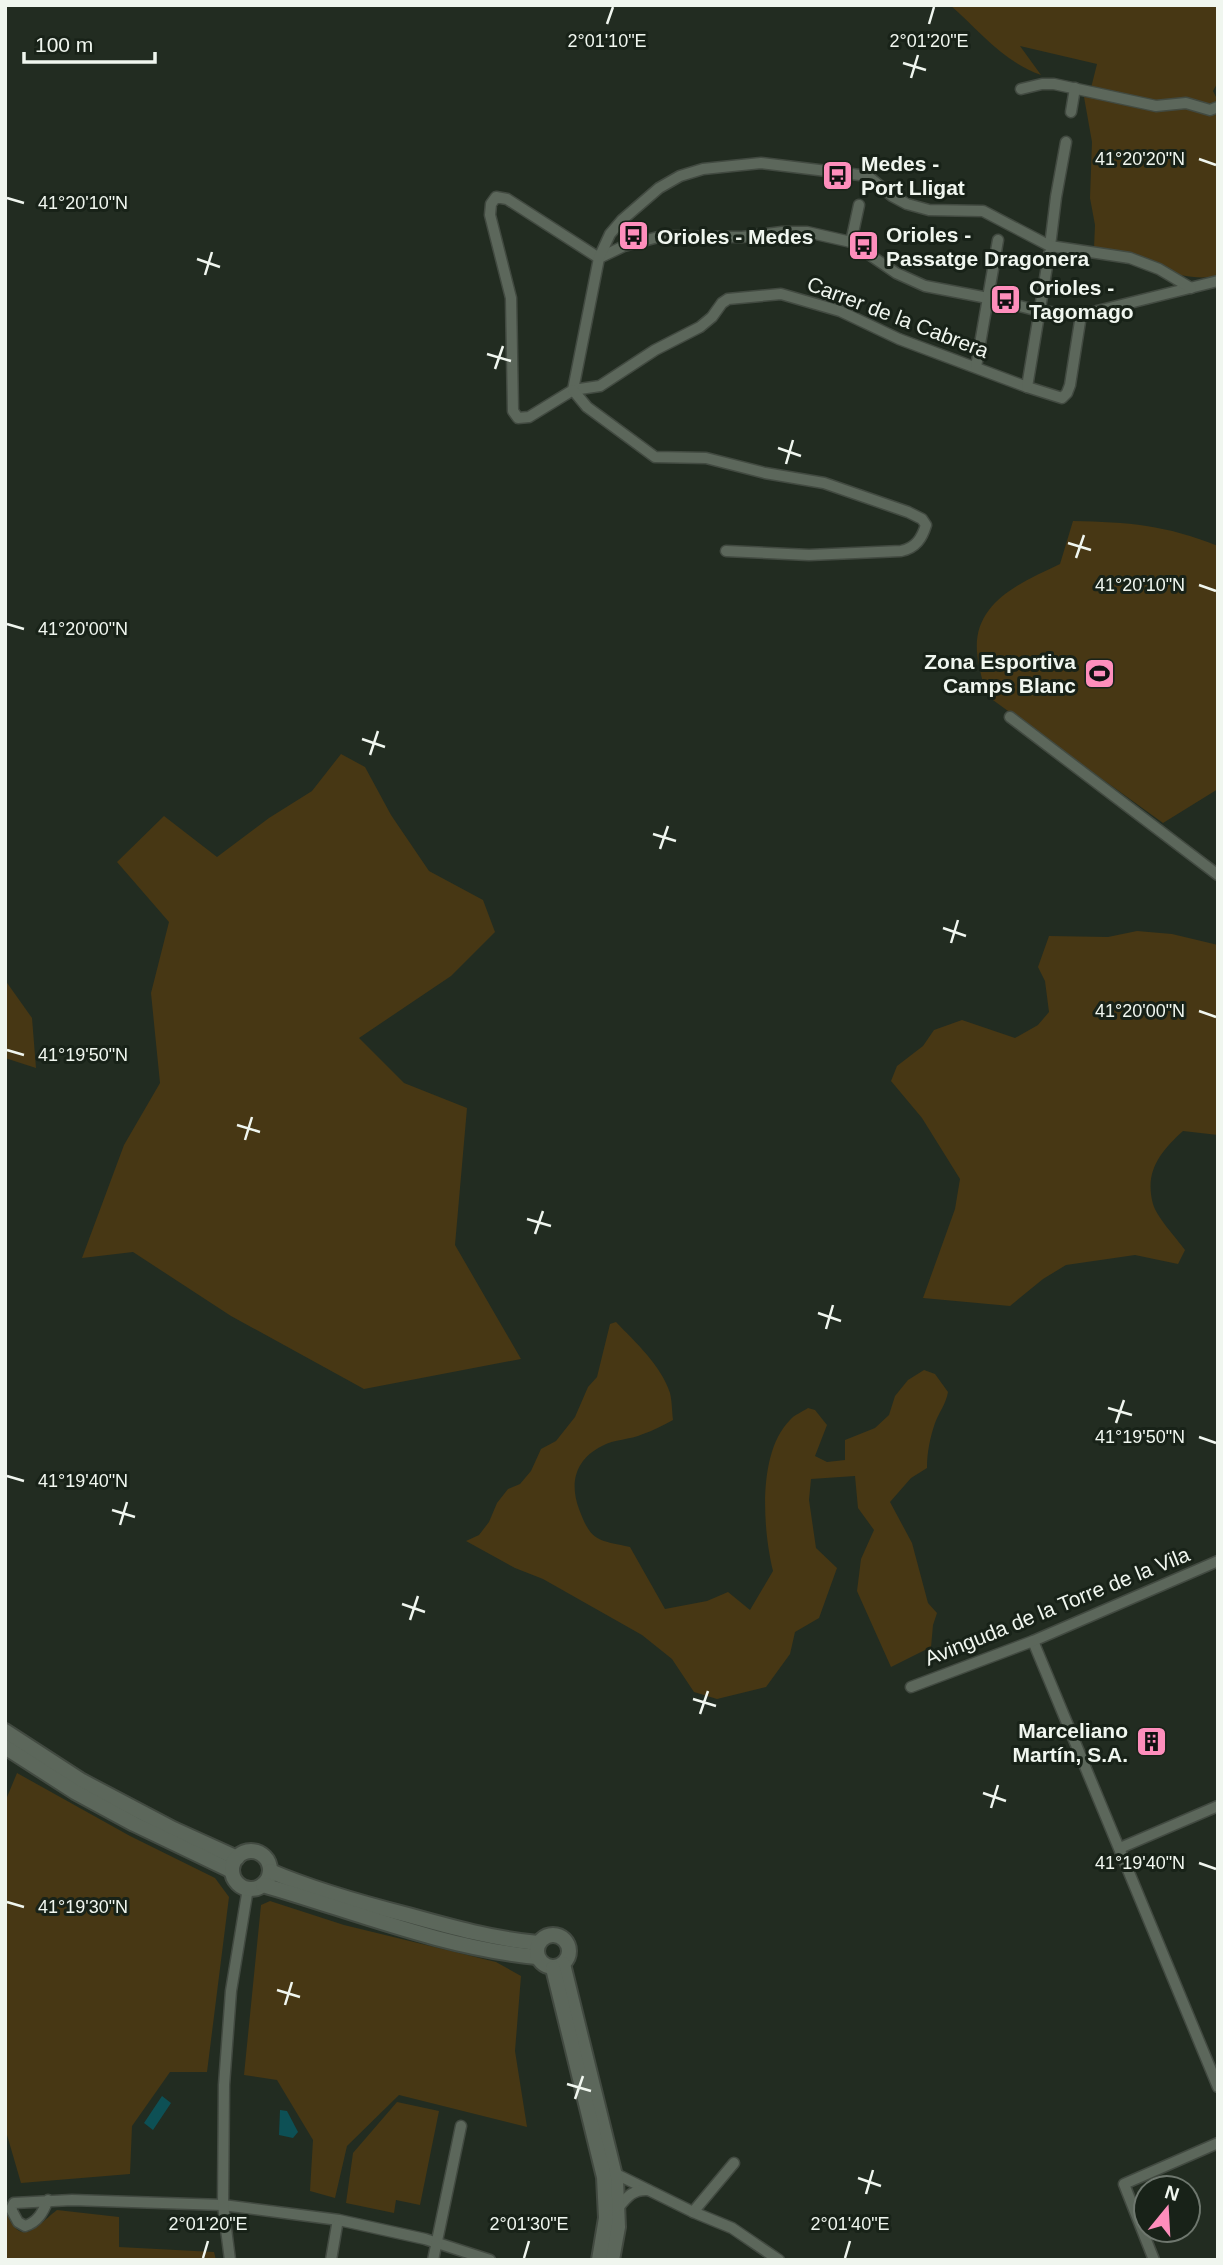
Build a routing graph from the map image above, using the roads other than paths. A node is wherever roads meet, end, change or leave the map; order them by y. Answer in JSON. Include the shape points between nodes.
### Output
{"nodes":[{"id":1,"x":1075,"y":88,"type":"junction"},
{"id":2,"x":1021,"y":89,"type":"dead end"},
{"id":3,"x":1218,"y":107,"type":"edge"},
{"id":4,"x":1071,"y":112,"type":"dead end"},
{"id":5,"x":1066,"y":142,"type":"dead end"},
{"id":6,"x":859,"y":205,"type":"dead end"},
{"id":7,"x":998,"y":240,"type":"dead end"},
{"id":8,"x":851,"y":242,"type":"junction"},
{"id":9,"x":1050,"y":250,"type":"junction"},
{"id":10,"x":599,"y":258,"type":"junction"},
{"id":11,"x":1218,"y":281,"type":"edge"},
{"id":12,"x":1191,"y":288,"type":"junction"},
{"id":13,"x":988,"y":298,"type":"junction"},
{"id":14,"x":1039,"y":311,"type":"junction"},
{"id":15,"x":1081,"y":315,"type":"junction"},
{"id":16,"x":976,"y":367,"type":"junction"},
{"id":17,"x":1027,"y":387,"type":"junction"},
{"id":18,"x":573,"y":390,"type":"junction"},
{"id":19,"x":726,"y":551,"type":"dead end"},
{"id":20,"x":1010,"y":717,"type":"dead end"},
{"id":21,"x":1218,"y":876,"type":"edge"},
{"id":22,"x":1218,"y":1560,"type":"edge"},
{"id":23,"x":1033,"y":1641,"type":"junction"},
{"id":24,"x":911,"y":1687,"type":"dead end"},
{"id":25,"x":5,"y":1731,"type":"edge"},
{"id":26,"x":5,"y":1747,"type":"edge"},
{"id":27,"x":79,"y":1787,"type":"junction"},
{"id":28,"x":1218,"y":1806,"type":"edge"},
{"id":29,"x":1120,"y":1848,"type":"junction"},
{"id":30,"x":234,"y":1864,"type":"junction"},
{"id":31,"x":270,"y":1871,"type":"junction"},
{"id":32,"x":262,"y":1885,"type":"junction"},
{"id":33,"x":248,"y":1888,"type":"junction"},
{"id":34,"x":538,"y":1950,"type":"junction"},
{"id":35,"x":558,"y":1966,"type":"junction"},
{"id":36,"x":1218,"y":2087,"type":"edge"},
{"id":37,"x":461,"y":2126,"type":"dead end"},
{"id":38,"x":1218,"y":2143,"type":"edge"},
{"id":39,"x":734,"y":2163,"type":"dead end"},
{"id":40,"x":614,"y":2172,"type":"junction"},
{"id":41,"x":650,"y":2190,"type":"junction"},
{"id":42,"x":48,"y":2200,"type":"dead end"},
{"id":43,"x":223,"y":2205,"type":"junction"},
{"id":44,"x":618,"y":2208,"type":"junction"},
{"id":45,"x":693,"y":2212,"type":"junction"},
{"id":46,"x":337,"y":2225,"type":"dead end"},
{"id":47,"x":437,"y":2243,"type":"junction"},
{"id":48,"x":230,"y":2260,"type":"edge"},
{"id":49,"x":331,"y":2260,"type":"edge"},
{"id":50,"x":433,"y":2260,"type":"edge"},
{"id":51,"x":490,"y":2260,"type":"edge"},
{"id":52,"x":599,"y":2260,"type":"edge"},
{"id":53,"x":612,"y":2260,"type":"edge"},
{"id":54,"x":779,"y":2260,"type":"edge"},
{"id":55,"x":1154,"y":2260,"type":"edge"}],
"edges":[{"from":1,"to":2,"type":"street","via":[[1042,84]]},
{"from":1,"to":3,"type":"street","via":[[1156,106]]},
{"from":1,"to":4,"type":"street"},
{"from":5,"to":9,"type":"street"},
{"from":6,"to":8,"type":"street"},
{"from":7,"to":13,"type":"street"},
{"from":8,"to":10,"type":"street","via":[[794,231],[742,237],[662,236]]},
{"from":8,"to":13,"type":"street","via":[[925,286]]},
{"from":9,"to":10,"type":"street","via":[[983,211],[929,210],[907,204],[868,176],[761,163],[703,169],[669,181],[615,228]]},
{"from":9,"to":12,"type":"street","via":[[1130,258]]},
{"from":9,"to":14,"type":"street"},
{"from":10,"to":18,"type":"street"},
{"from":10,"to":18,"type":"street","name":"Carrer de la Cabrera","via":[[507,199],[496,197],[491,204],[511,298],[513,411],[518,418],[529,418]]},
{"from":11,"to":12,"type":"street"},
{"from":12,"to":15,"type":"street"},
{"from":13,"to":14,"type":"street"},
{"from":13,"to":16,"type":"street"},
{"from":14,"to":15,"type":"street"},
{"from":14,"to":17,"type":"street"},
{"from":15,"to":17,"type":"street","name":"Carrer de la Cabrera","via":[[1065,396]]},
{"from":16,"to":17,"type":"street","name":"Carrer de la Cabrera"},
{"from":16,"to":18,"type":"street","name":"Carrer de la Cabrera","via":[[840,311],[775,294],[727,299],[700,327],[600,386]]},
{"from":18,"to":19,"type":"street","via":[[587,407],[655,457],[706,458],[824,483],[908,512],[926,524],[919,541],[901,551],[818,555]]},
{"from":20,"to":21,"type":"street"},
{"from":22,"to":23,"type":"street","name":"Avinguda de la Torre de la Vila"},
{"from":23,"to":24,"type":"street","name":"Avinguda de la Torre de la Vila"},
{"from":23,"to":29,"type":"street"},
{"from":25,"to":27,"type":"street"},
{"from":26,"to":27,"type":"street"},
{"from":27,"to":30,"type":"street"},
{"from":28,"to":29,"type":"street"},
{"from":29,"to":36,"type":"street"},
{"from":30,"to":31,"type":"street","via":[[244,1852],[258,1853],[266,1858]]},
{"from":30,"to":33,"type":"street","via":[[237,1882]]},
{"from":31,"to":32,"type":"street"},
{"from":31,"to":34,"type":"street","via":[[367,1904]]},
{"from":32,"to":33,"type":"street"},
{"from":32,"to":34,"type":"street","via":[[471,1945]]},
{"from":33,"to":43,"type":"street","via":[[226,2051]]},
{"from":34,"to":35,"type":"street","via":[[543,1965]]},
{"from":34,"to":35,"type":"street","via":[[550,1935],[564,1939],[570,1952]]},
{"from":35,"to":40,"type":"street"},
{"from":35,"to":52,"type":"street","via":[[604,2177],[606,2218]]},
{"from":37,"to":47,"type":"street"},
{"from":38,"to":55,"type":"street","via":[[1124,2184]]},
{"from":39,"to":45,"type":"street"},
{"from":40,"to":41,"type":"street"},
{"from":40,"to":44,"type":"street"},
{"from":41,"to":44,"type":"street","via":[[628,2195]]},
{"from":41,"to":45,"type":"street"},
{"from":42,"to":43,"type":"street"},
{"from":43,"to":47,"type":"street","via":[[339,2220]]},
{"from":43,"to":48,"type":"street"},
{"from":44,"to":53,"type":"street"},
{"from":45,"to":54,"type":"street","via":[[732,2228]]},
{"from":46,"to":49,"type":"street"},
{"from":47,"to":50,"type":"street"},
{"from":47,"to":51,"type":"street"}]}
